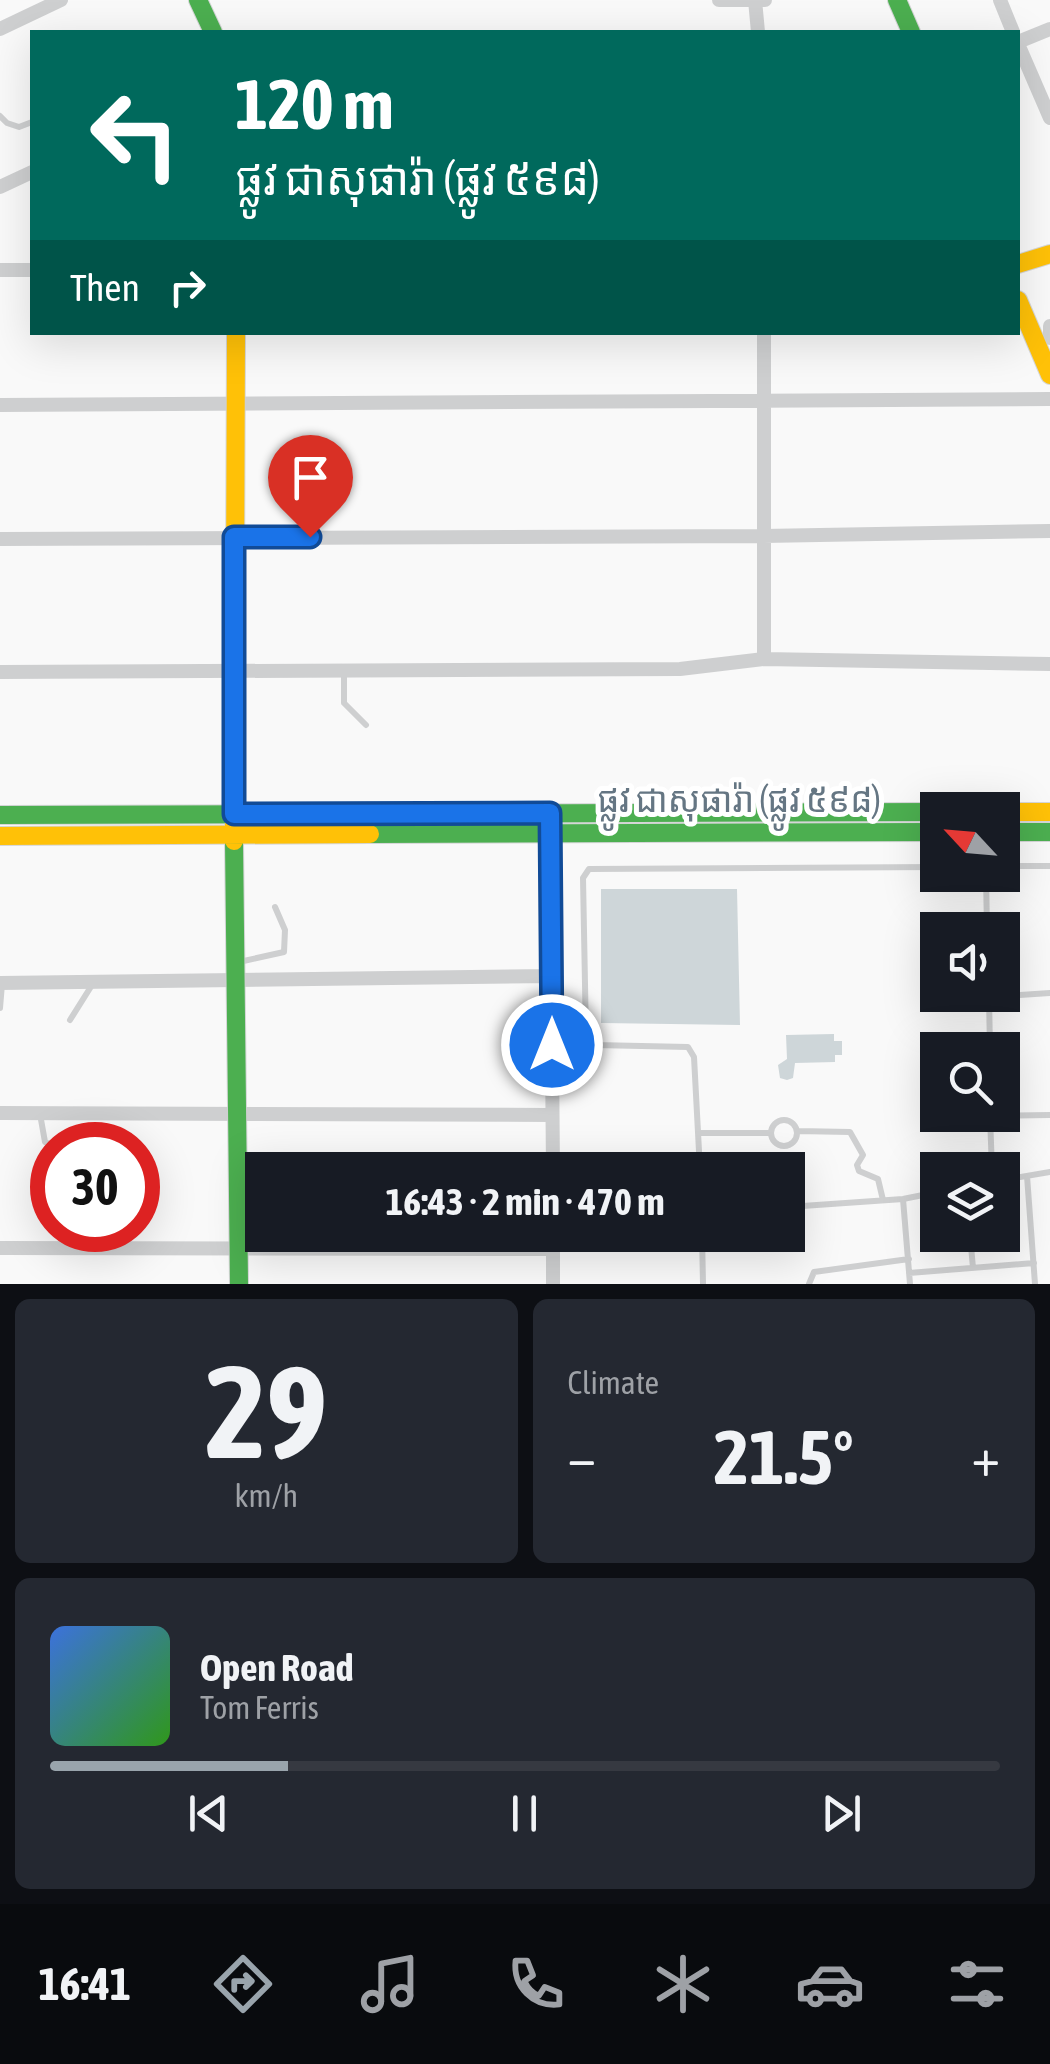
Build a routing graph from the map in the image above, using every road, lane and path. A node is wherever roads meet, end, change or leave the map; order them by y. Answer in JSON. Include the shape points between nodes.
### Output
{"nodes":[{"id":1,"x":61,"y":0,"type":"edge"},
{"id":2,"x":198,"y":0,"type":"edge"},
{"id":3,"x":720,"y":0,"type":"edge"},
{"id":4,"x":755,"y":0,"type":"edge"},
{"id":5,"x":765,"y":0,"type":"edge"},
{"id":6,"x":897,"y":0,"type":"edge"},
{"id":7,"x":1000,"y":0,"type":"edge"},
{"id":8,"x":0,"y":29,"type":"edge"},
{"id":9,"x":1050,"y":29,"type":"edge"},
{"id":10,"x":212,"y":30,"type":"edge"},
{"id":11,"x":758,"y":30,"type":"edge"},
{"id":12,"x":909,"y":30,"type":"edge"},
{"id":13,"x":1012,"y":30,"type":"edge"},
{"id":14,"x":1020,"y":42,"type":"edge"},
{"id":15,"x":1020,"y":48,"type":"edge"},
{"id":16,"x":0,"y":116,"type":"edge"},
{"id":17,"x":1050,"y":118,"type":"edge"},
{"id":18,"x":30,"y":123,"type":"edge"},
{"id":19,"x":30,"y":173,"type":"edge"},
{"id":20,"x":0,"y":187,"type":"edge"},
{"id":21,"x":1050,"y":254,"type":"edge"},
{"id":22,"x":1020,"y":263,"type":"edge"},
{"id":23,"x":0,"y":270,"type":"edge"},
{"id":24,"x":30,"y":270,"type":"edge"},
{"id":25,"x":1020,"y":305,"type":"edge"},
{"id":26,"x":1050,"y":326,"type":"edge"},
{"id":27,"x":236,"y":335,"type":"edge"},
{"id":28,"x":764,"y":335,"type":"edge"},
{"id":29,"x":1050,"y":338,"type":"edge"},
{"id":30,"x":1050,"y":375,"type":"edge"},
{"id":31,"x":764,"y":399,"type":"junction"},
{"id":32,"x":1050,"y":400,"type":"edge"},
{"id":33,"x":0,"y":404,"type":"edge"},
{"id":34,"x":236,"y":404,"type":"junction"},
{"id":35,"x":1050,"y":530,"type":"edge"},
{"id":36,"x":763,"y":536,"type":"junction"},
{"id":37,"x":234,"y":537,"type":"junction"},
{"id":38,"x":0,"y":539,"type":"edge"},
{"id":39,"x":764,"y":659,"type":"junction"},
{"id":40,"x":1050,"y":664,"type":"edge"},
{"id":41,"x":235,"y":670,"type":"junction"},
{"id":42,"x":344,"y":670,"type":"junction"},
{"id":43,"x":0,"y":672,"type":"edge"},
{"id":44,"x":366,"y":725,"type":"dead end"},
{"id":45,"x":920,"y":812,"type":"edge"},
{"id":46,"x":1020,"y":812,"type":"edge"},
{"id":47,"x":1050,"y":812,"type":"edge"},
{"id":48,"x":550,"y":813,"type":"junction"},
{"id":49,"x":0,"y":814,"type":"edge"},
{"id":50,"x":234,"y":814,"type":"junction"},
{"id":51,"x":920,"y":832,"type":"edge"},
{"id":52,"x":1020,"y":832,"type":"edge"},
{"id":53,"x":1050,"y":832,"type":"edge"},
{"id":54,"x":550,"y":834,"type":"junction"},
{"id":55,"x":0,"y":836,"type":"edge"},
{"id":56,"x":234,"y":836,"type":"junction"},
{"id":57,"x":920,"y":866,"type":"edge"},
{"id":58,"x":1020,"y":866,"type":"edge"},
{"id":59,"x":1050,"y":866,"type":"edge"},
{"id":60,"x":276,"y":907,"type":"dead end"},
{"id":61,"x":235,"y":970,"type":"junction"},
{"id":62,"x":551,"y":976,"type":"junction"},
{"id":63,"x":1,"y":983,"type":"edge"},
{"id":64,"x":93,"y":984,"type":"junction"},
{"id":65,"x":1050,"y":993,"type":"edge"},
{"id":66,"x":1020,"y":994,"type":"edge"},
{"id":67,"x":0,"y":1008,"type":"edge"},
{"id":68,"x":70,"y":1020,"type":"dead end"},
{"id":69,"x":0,"y":1112,"type":"edge"},
{"id":70,"x":40,"y":1113,"type":"junction"},
{"id":71,"x":237,"y":1113,"type":"junction"},
{"id":72,"x":552,"y":1114,"type":"junction"},
{"id":73,"x":1020,"y":1116,"type":"edge"},
{"id":74,"x":1050,"y":1116,"type":"edge"},
{"id":75,"x":42,"y":1122,"type":"edge"},
{"id":76,"x":797,"y":1131,"type":"junction"},
{"id":77,"x":699,"y":1133,"type":"junction"},
{"id":78,"x":771,"y":1133,"type":"junction"},
{"id":79,"x":552,"y":1152,"type":"edge"},
{"id":80,"x":700,"y":1152,"type":"edge"},
{"id":81,"x":1050,"y":1172,"type":"edge"},
{"id":82,"x":1027,"y":1176,"type":"junction"},
{"id":83,"x":1020,"y":1177,"type":"edge"},
{"id":84,"x":920,"y":1196,"type":"edge"},
{"id":85,"x":902,"y":1199,"type":"junction"},
{"id":86,"x":883,"y":1200,"type":"junction"},
{"id":87,"x":805,"y":1206,"type":"edge"},
{"id":88,"x":238,"y":1247,"type":"junction"},
{"id":89,"x":245,"y":1247,"type":"edge"},
{"id":90,"x":0,"y":1248,"type":"edge"},
{"id":91,"x":553,"y":1252,"type":"edge"},
{"id":92,"x":702,"y":1252,"type":"edge"},
{"id":93,"x":972,"y":1252,"type":"edge"},
{"id":94,"x":909,"y":1259,"type":"junction"},
{"id":95,"x":1034,"y":1263,"type":"junction"},
{"id":96,"x":973,"y":1268,"type":"junction"},
{"id":97,"x":910,"y":1273,"type":"junction"},
{"id":98,"x":239,"y":1284,"type":"edge"},
{"id":99,"x":554,"y":1284,"type":"edge"},
{"id":100,"x":703,"y":1284,"type":"edge"},
{"id":101,"x":809,"y":1284,"type":"edge"},
{"id":102,"x":910,"y":1284,"type":"edge"},
{"id":103,"x":1035,"y":1284,"type":"edge"}],
"edges":[{"from":1,"to":8,"type":"street"},
{"from":2,"to":10,"type":"main road"},
{"from":3,"to":4,"type":"street"},
{"from":4,"to":5,"type":"street"},
{"from":4,"to":11,"type":"street"},
{"from":6,"to":12,"type":"main road"},
{"from":7,"to":13,"type":"street"},
{"from":9,"to":14,"type":"street"},
{"from":15,"to":17,"type":"street"},
{"from":16,"to":18,"type":"lane","via":[[18,128]]},
{"from":19,"to":20,"type":"street"},
{"from":21,"to":22,"type":"main road"},
{"from":23,"to":24,"type":"street"},
{"from":25,"to":30,"type":"main road"},
{"from":26,"to":29,"type":"street"},
{"from":27,"to":34,"type":"main road"},
{"from":28,"to":31,"type":"street"},
{"from":31,"to":32,"type":"street"},
{"from":31,"to":34,"type":"street"},
{"from":31,"to":36,"type":"street"},
{"from":33,"to":34,"type":"street"},
{"from":34,"to":37,"type":"main road"},
{"from":35,"to":36,"type":"street"},
{"from":36,"to":37,"type":"street"},
{"from":36,"to":39,"type":"street"},
{"from":37,"to":38,"type":"street"},
{"from":37,"to":41,"type":"main road"},
{"from":39,"to":40,"type":"street"},
{"from":39,"to":42,"type":"street","via":[[680,669]]},
{"from":41,"to":42,"type":"street"},
{"from":41,"to":43,"type":"street"},
{"from":41,"to":50,"type":"main road"},
{"from":42,"to":44,"type":"lane","via":[[344,703]]},
{"from":45,"to":48,"type":"main road","name":"ផ្លូវ ជាសុផារ៉ា (ផ្លូវ ៥៩៨)"},
{"from":46,"to":47,"type":"main road"},
{"from":48,"to":50,"type":"main road","name":"ផ្លូវ ជាសុផារ៉ា (ផ្លូវ ៥៩៨)"},
{"from":48,"to":54,"type":"street"},
{"from":49,"to":50,"type":"main road","name":"ផ្លូវ ជាសុផារ៉ា (ផ្លូវ ៥៩៨)"},
{"from":50,"to":56,"type":"main road"},
{"from":51,"to":54,"type":"main road","name":"ផ្លូវ ជាសុផារ៉ា (ផ្លូវ ៥៩៨)"},
{"from":52,"to":53,"type":"main road"},
{"from":54,"to":56,"type":"main road","name":"ផ្លូវ ជាសុផារ៉ា (ផ្លូវ ៥៩៨)"},
{"from":54,"to":62,"type":"street"},
{"from":55,"to":56,"type":"main road","name":"ផ្លូវ ជាសុផារ៉ា (ផ្លូវ ៥៩៨)"},
{"from":56,"to":61,"type":"main road"},
{"from":57,"to":77,"type":"lane","via":[[589,869],[582,878],[586,1037],[594,1045],[688,1047]]},
{"from":58,"to":59,"type":"lane"},
{"from":60,"to":61,"type":"lane","via":[[284,952]]},
{"from":61,"to":62,"type":"street"},
{"from":61,"to":64,"type":"street"},
{"from":61,"to":71,"type":"main road"},
{"from":62,"to":72,"type":"street"},
{"from":63,"to":64,"type":"street"},
{"from":63,"to":67,"type":"lane"},
{"from":64,"to":68,"type":"lane"},
{"from":65,"to":66,"type":"lane"},
{"from":69,"to":70,"type":"street"},
{"from":70,"to":71,"type":"street"},
{"from":70,"to":75,"type":"lane"},
{"from":71,"to":72,"type":"street"},
{"from":71,"to":88,"type":"main road"},
{"from":72,"to":79,"type":"street"},
{"from":73,"to":74,"type":"lane"},
{"from":76,"to":78,"type":"lane","via":[[784,1120]]},
{"from":76,"to":78,"type":"lane","via":[[785,1146]]},
{"from":76,"to":86,"type":"lane","via":[[850,1132],[863,1155],[859,1171],[878,1179]]},
{"from":77,"to":78,"type":"lane"},
{"from":77,"to":80,"type":"lane"},
{"from":81,"to":82,"type":"lane"},
{"from":82,"to":83,"type":"lane"},
{"from":82,"to":95,"type":"lane"},
{"from":84,"to":85,"type":"lane"},
{"from":85,"to":86,"type":"lane"},
{"from":85,"to":94,"type":"lane"},
{"from":86,"to":87,"type":"lane"},
{"from":88,"to":89,"type":"street"},
{"from":88,"to":90,"type":"street"},
{"from":88,"to":98,"type":"main road"},
{"from":91,"to":99,"type":"street"},
{"from":92,"to":100,"type":"lane"},
{"from":93,"to":96,"type":"lane"},
{"from":94,"to":97,"type":"lane"},
{"from":94,"to":101,"type":"lane","via":[[814,1272]]},
{"from":95,"to":96,"type":"lane"},
{"from":95,"to":103,"type":"lane"},
{"from":96,"to":97,"type":"lane"},
{"from":97,"to":102,"type":"lane"}]}
